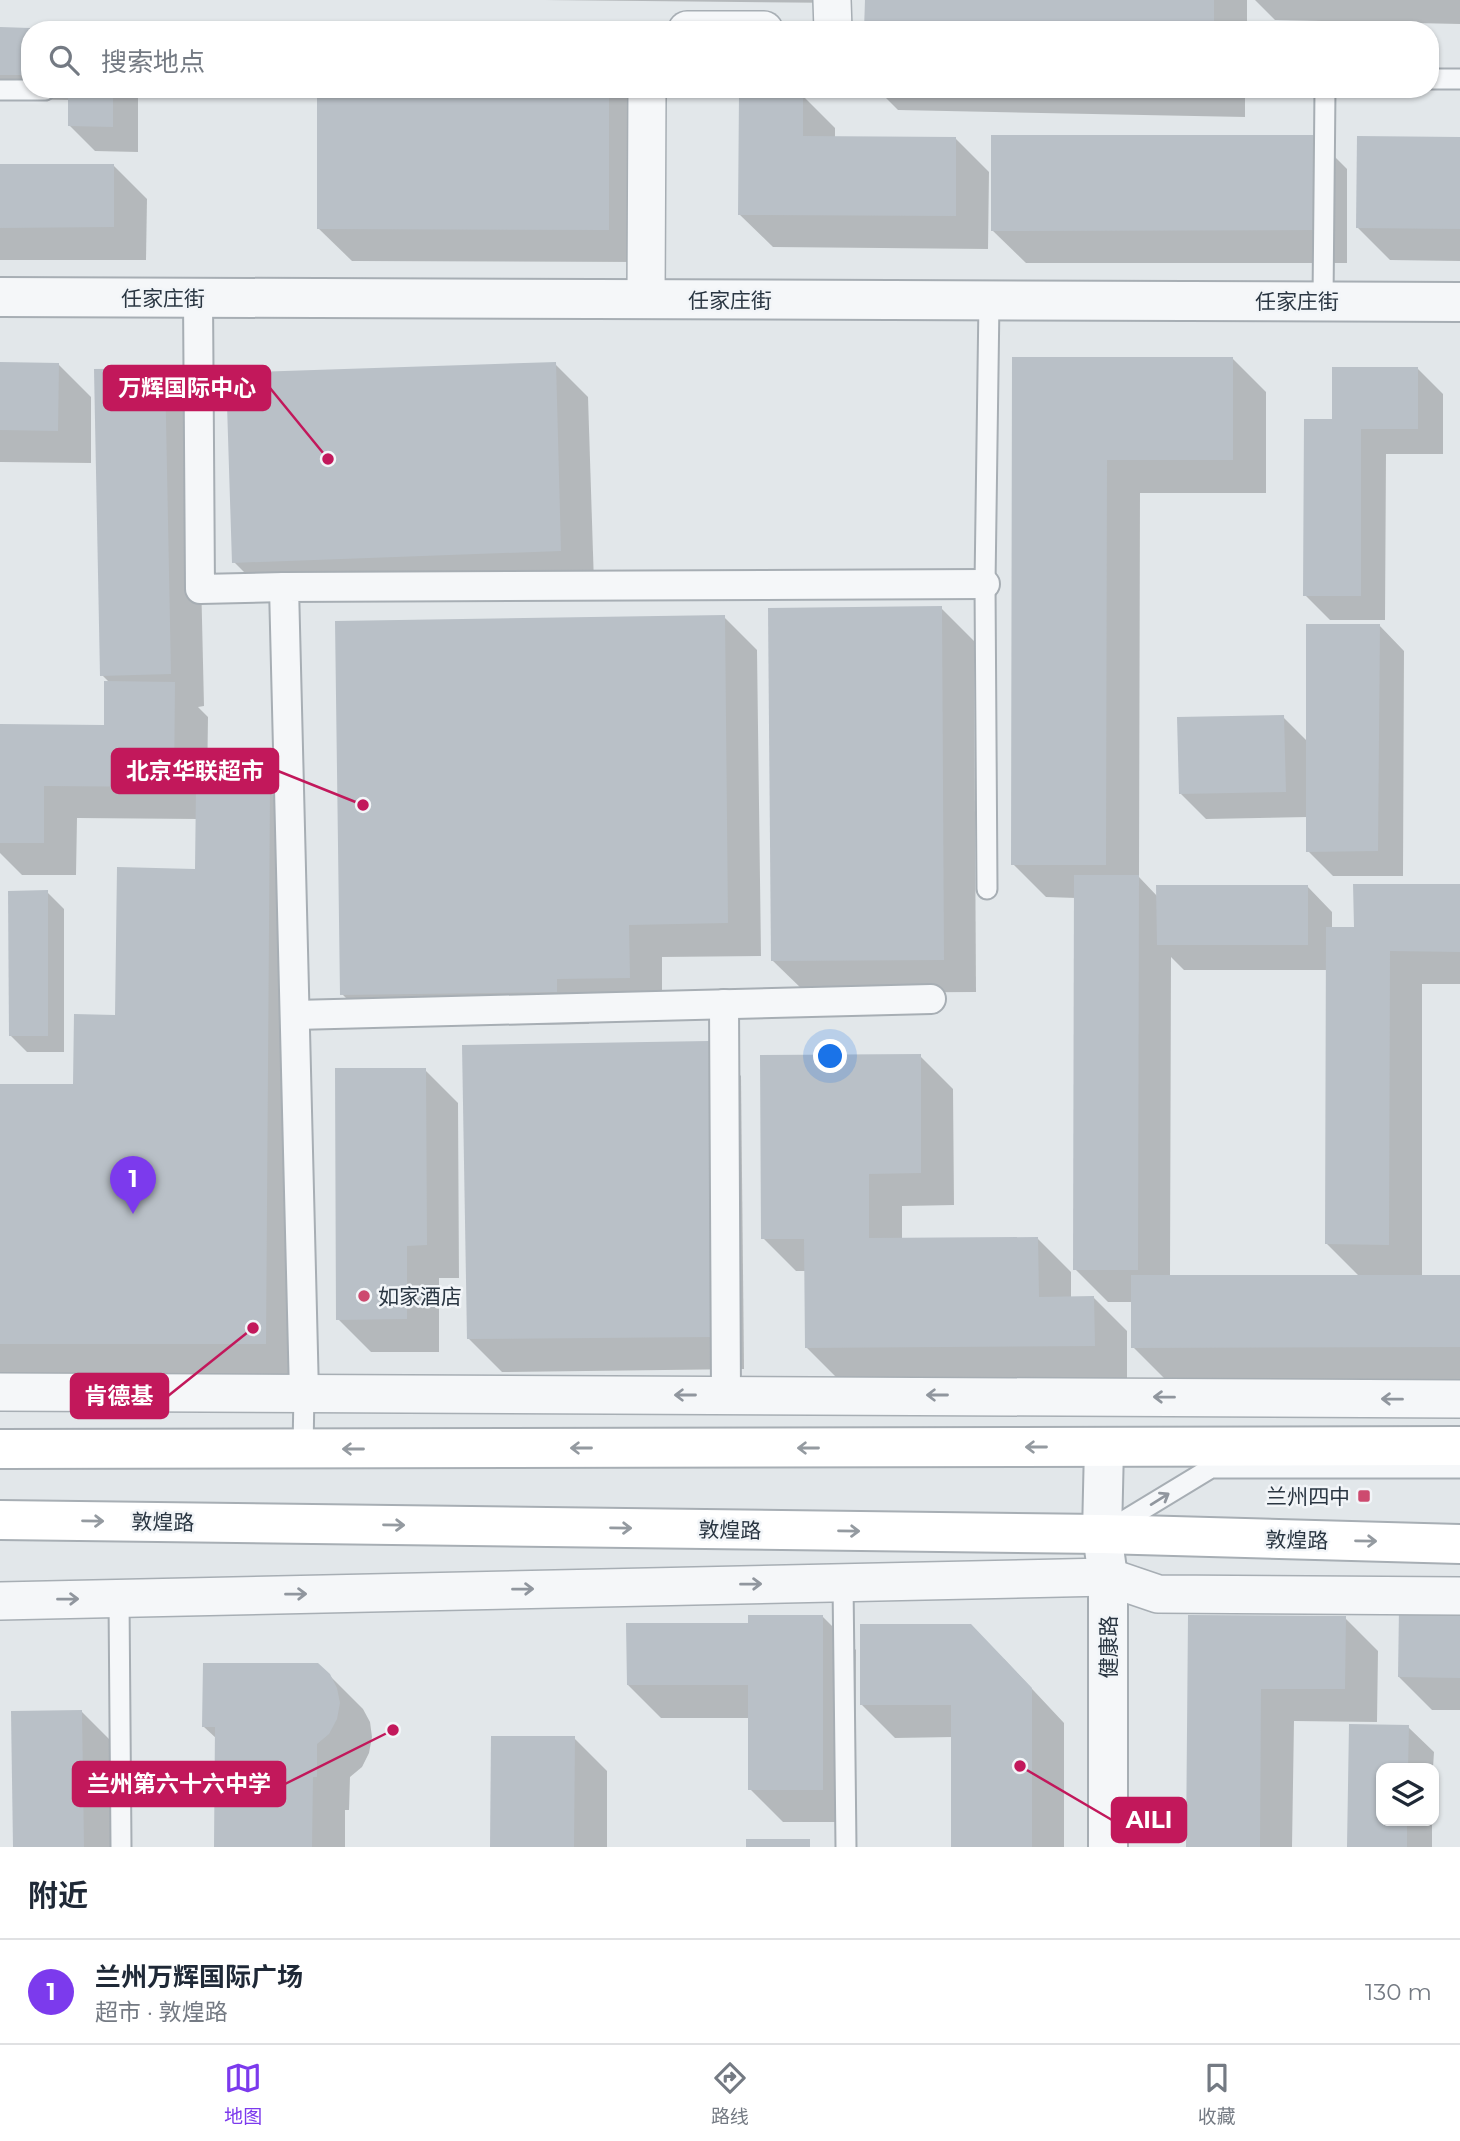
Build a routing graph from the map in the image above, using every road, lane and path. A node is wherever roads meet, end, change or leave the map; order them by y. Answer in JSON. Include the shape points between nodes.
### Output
{"nodes":[{"id":1,"x":832,"y":0,"type":"edge"},
{"id":2,"x":832,"y":21,"type":"edge"},
{"id":3,"x":1439,"y":79,"type":"edge"},
{"id":4,"x":1460,"y":79,"type":"edge"},
{"id":5,"x":0,"y":90,"type":"edge"},
{"id":6,"x":21,"y":90,"type":"edge"},
{"id":7,"x":647,"y":98,"type":"edge"},
{"id":8,"x":1325,"y":98,"type":"edge"},
{"id":9,"x":0,"y":297,"type":"edge"},
{"id":10,"x":198,"y":298,"type":"junction"},
{"id":11,"x":646,"y":299,"type":"junction"},
{"id":12,"x":989,"y":301,"type":"junction"},
{"id":13,"x":1323,"y":301,"type":"junction"},
{"id":14,"x":1460,"y":302,"type":"edge"},
{"id":15,"x":985,"y":584,"type":"junction"},
{"id":16,"x":284,"y":587,"type":"junction"},
{"id":17,"x":987,"y":890,"type":"dead end"},
{"id":18,"x":931,"y":999,"type":"dead end"},
{"id":19,"x":724,"y":1004,"type":"junction"},
{"id":20,"x":295,"y":1015,"type":"junction"},
{"id":21,"x":0,"y":1392,"type":"edge"},
{"id":22,"x":304,"y":1393,"type":"junction"},
{"id":23,"x":726,"y":1395,"type":"junction"},
{"id":24,"x":1460,"y":1399,"type":"edge"},
{"id":25,"x":1460,"y":1446,"type":"edge"},
{"id":26,"x":1104,"y":1447,"type":"junction"},
{"id":27,"x":0,"y":1449,"type":"edge"},
{"id":28,"x":303,"y":1449,"type":"junction"},
{"id":29,"x":1460,"y":1468,"type":"edge"},
{"id":30,"x":0,"y":1520,"type":"edge"},
{"id":31,"x":1102,"y":1534,"type":"junction"},
{"id":32,"x":1460,"y":1544,"type":"edge"},
{"id":33,"x":1108,"y":1577,"type":"junction"},
{"id":34,"x":844,"y":1582,"type":"junction"},
{"id":35,"x":1460,"y":1596,"type":"edge"},
{"id":36,"x":119,"y":1598,"type":"junction"},
{"id":37,"x":0,"y":1601,"type":"edge"},
{"id":38,"x":121,"y":1847,"type":"edge"},
{"id":39,"x":846,"y":1847,"type":"edge"},
{"id":40,"x":1108,"y":1847,"type":"edge"}],
"edges":[{"from":1,"to":2,"type":"street"},
{"from":3,"to":4,"type":"lane"},
{"from":5,"to":6,"type":"lane"},
{"from":7,"to":11,"type":"street"},
{"from":8,"to":13,"type":"lane"},
{"from":9,"to":10,"type":"street","name":"任家庄街"},
{"from":10,"to":11,"type":"street","name":"任家庄街"},
{"from":10,"to":16,"type":"street","via":[[200,589]]},
{"from":11,"to":12,"type":"street","name":"任家庄街"},
{"from":12,"to":13,"type":"street","name":"任家庄街"},
{"from":12,"to":15,"type":"lane"},
{"from":13,"to":14,"type":"street","name":"任家庄街"},
{"from":15,"to":16,"type":"street"},
{"from":15,"to":17,"type":"lane"},
{"from":16,"to":20,"type":"street"},
{"from":18,"to":19,"type":"street"},
{"from":19,"to":20,"type":"street"},
{"from":19,"to":23,"type":"street"},
{"from":20,"to":22,"type":"street"},
{"from":21,"to":22,"type":"street"},
{"from":23,"to":22,"type":"street","one_way":true},
{"from":22,"to":28,"type":"lane"},
{"from":24,"to":23,"type":"street","one_way":true},
{"from":25,"to":26,"type":"main road"},
{"from":26,"to":28,"type":"main road","one_way":true},
{"from":26,"to":31,"type":"street","name":"健康路"},
{"from":27,"to":28,"type":"main road"},
{"from":31,"to":29,"type":"lane","one_way":true,"via":[[1211,1468]]},
{"from":30,"to":31,"type":"main road","name":"敦煌路","one_way":true},
{"from":31,"to":32,"type":"main road","name":"敦煌路","one_way":true},
{"from":31,"to":33,"type":"street","name":"健康路"},
{"from":33,"to":34,"type":"street"},
{"from":33,"to":35,"type":"street","via":[[1158,1594]]},
{"from":33,"to":40,"type":"street","name":"健康路"},
{"from":36,"to":34,"type":"street","one_way":true},
{"from":34,"to":39,"type":"lane"},
{"from":37,"to":36,"type":"street","one_way":true},
{"from":36,"to":38,"type":"lane"}]}
